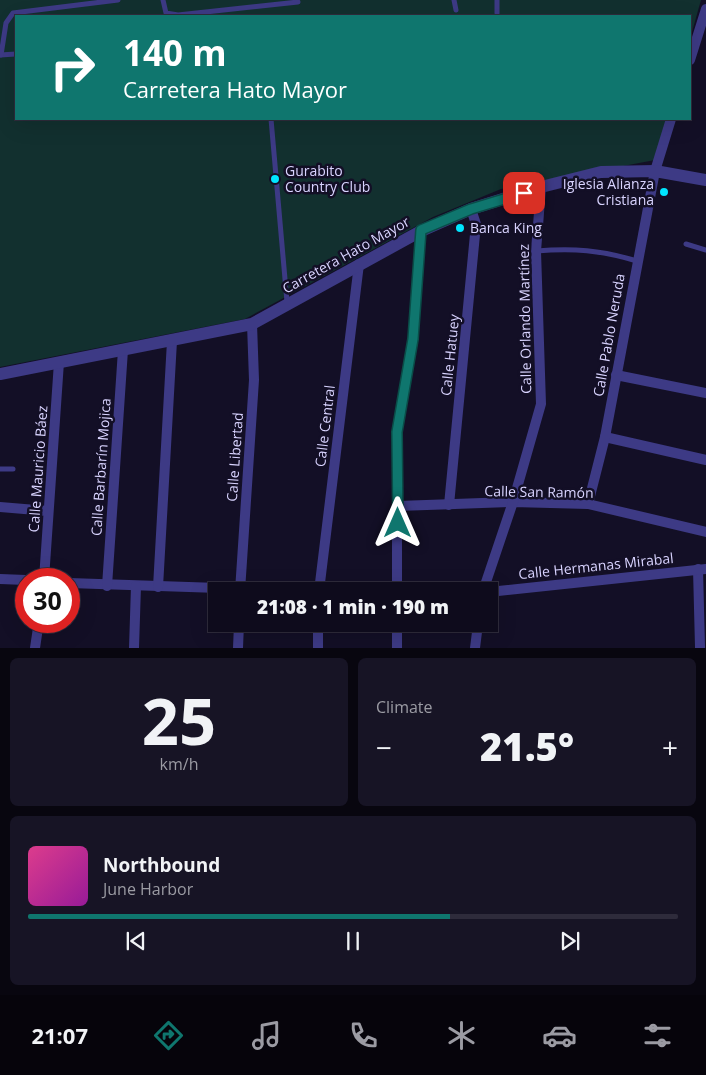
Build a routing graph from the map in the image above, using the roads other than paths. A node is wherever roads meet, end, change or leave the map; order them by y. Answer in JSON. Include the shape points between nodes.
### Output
{"nodes":[{"id":1,"x":118,"y":0,"type":"edge"},
{"id":2,"x":163,"y":0,"type":"edge"},
{"id":3,"x":454,"y":0,"type":"edge"},
{"id":4,"x":497,"y":0,"type":"edge"},
{"id":5,"x":298,"y":2,"type":"dead end"},
{"id":6,"x":706,"y":9,"type":"edge"},
{"id":7,"x":456,"y":10,"type":"dead end"},
{"id":8,"x":498,"y":14,"type":"dead end"},
{"id":9,"x":178,"y":15,"type":"edge"},
{"id":10,"x":15,"y":54,"type":"edge"},
{"id":11,"x":1,"y":55,"type":"edge"},
{"id":12,"x":691,"y":57,"type":"edge"},
{"id":13,"x":270,"y":120,"type":"edge"},
{"id":14,"x":672,"y":120,"type":"edge"},
{"id":15,"x":655,"y":171,"type":"junction"},
{"id":16,"x":706,"y":180,"type":"edge"},
{"id":17,"x":541,"y":187,"type":"junction"},
{"id":18,"x":471,"y":209,"type":"junction"},
{"id":19,"x":421,"y":230,"type":"junction"},
{"id":20,"x":686,"y":244,"type":"dead end"},
{"id":21,"x":706,"y":250,"type":"edge"},
{"id":22,"x":536,"y":251,"type":"junction"},
{"id":23,"x":637,"y":261,"type":"junction"},
{"id":24,"x":359,"y":264,"type":"junction"},
{"id":25,"x":288,"y":306,"type":"junction"},
{"id":26,"x":252,"y":324,"type":"junction"},
{"id":27,"x":172,"y":341,"type":"junction"},
{"id":28,"x":122,"y":350,"type":"junction"},
{"id":29,"x":59,"y":362,"type":"junction"},
{"id":30,"x":0,"y":374,"type":"edge"},
{"id":31,"x":616,"y":374,"type":"junction"},
{"id":32,"x":706,"y":393,"type":"edge"},
{"id":33,"x":605,"y":437,"type":"junction"},
{"id":34,"x":706,"y":460,"type":"edge"},
{"id":35,"x":0,"y":469,"type":"edge"},
{"id":36,"x":13,"y":469,"type":"dead end"},
{"id":37,"x":512,"y":502,"type":"junction"},
{"id":38,"x":588,"y":504,"type":"junction"},
{"id":39,"x":449,"y":505,"type":"junction"},
{"id":40,"x":0,"y":506,"type":"edge"},
{"id":41,"x":398,"y":506,"type":"junction"},
{"id":42,"x":48,"y":511,"type":"junction"},
{"id":43,"x":706,"y":532,"type":"edge"},
{"id":44,"x":45,"y":568,"type":"edge"},
{"id":45,"x":702,"y":569,"type":"edge"},
{"id":46,"x":0,"y":579,"type":"edge"},
{"id":47,"x":15,"y":580,"type":"edge"},
{"id":48,"x":241,"y":582,"type":"edge"},
{"id":49,"x":320,"y":582,"type":"edge"},
{"id":50,"x":398,"y":582,"type":"edge"},
{"id":51,"x":486,"y":582,"type":"edge"},
{"id":52,"x":80,"y":584,"type":"edge"},
{"id":53,"x":107,"y":586,"type":"junction"},
{"id":54,"x":136,"y":586,"type":"junction"},
{"id":55,"x":158,"y":587,"type":"junction"},
{"id":56,"x":208,"y":589,"type":"edge"},
{"id":57,"x":498,"y":591,"type":"edge"},
{"id":58,"x":238,"y":632,"type":"edge"},
{"id":59,"x":318,"y":632,"type":"edge"},
{"id":60,"x":398,"y":632,"type":"edge"},
{"id":61,"x":477,"y":632,"type":"edge"},
{"id":62,"x":37,"y":633,"type":"edge"},
{"id":63,"x":706,"y":647,"type":"edge"},
{"id":64,"x":35,"y":648,"type":"edge"},
{"id":65,"x":134,"y":648,"type":"edge"},
{"id":66,"x":238,"y":648,"type":"edge"},
{"id":67,"x":318,"y":648,"type":"edge"},
{"id":68,"x":398,"y":648,"type":"edge"},
{"id":69,"x":476,"y":648,"type":"edge"},
{"id":70,"x":700,"y":648,"type":"edge"}],
"edges":[{"from":1,"to":11,"type":"lane","via":[[12,13],[6,23]]},
{"from":2,"to":9,"type":"lane","via":[[166,13]]},
{"from":3,"to":7,"type":"lane"},
{"from":4,"to":8,"type":"lane"},
{"from":5,"to":9,"type":"lane"},
{"from":6,"to":12,"type":"street"},
{"from":10,"to":11,"type":"lane"},
{"from":13,"to":25,"type":"lane"},
{"from":14,"to":15,"type":"street","name":"Calle Pablo Neruda"},
{"from":15,"to":16,"type":"street","name":"Carretera Hato Mayor"},
{"from":15,"to":17,"type":"street","name":"Carretera Hato Mayor","via":[[601,172]]},
{"from":15,"to":23,"type":"street","name":"Calle Pablo Neruda"},
{"from":17,"to":18,"type":"street","name":"Carretera Hato Mayor"},
{"from":17,"to":22,"type":"street","name":"Calle Orlando Martínez"},
{"from":18,"to":19,"type":"street","name":"Carretera Hato Mayor"},
{"from":18,"to":39,"type":"street","name":"Calle Hatuey","via":[[476,224]]},
{"from":19,"to":24,"type":"street","name":"Carretera Hato Mayor"},
{"from":19,"to":41,"type":"street","via":[[413,339],[397,432]]},
{"from":20,"to":21,"type":"lane"},
{"from":22,"to":23,"type":"lane","via":[[596,250]]},
{"from":22,"to":37,"type":"street","name":"Calle Orlando Martínez","via":[[541,404]]},
{"from":23,"to":31,"type":"street","name":"Calle Pablo Neruda"},
{"from":24,"to":25,"type":"street","name":"Carretera Hato Mayor"},
{"from":24,"to":49,"type":"street","name":"Calle Central"},
{"from":25,"to":26,"type":"street","name":"Carretera Hato Mayor"},
{"from":26,"to":27,"type":"street","name":"Carretera Hato Mayor"},
{"from":26,"to":48,"type":"street","name":"Calle Libertad","via":[[254,380]]},
{"from":27,"to":28,"type":"street","name":"Carretera Hato Mayor"},
{"from":27,"to":55,"type":"street"},
{"from":28,"to":29,"type":"street","name":"Carretera Hato Mayor"},
{"from":28,"to":53,"type":"street","name":"Calle Barbarín Mojica"},
{"from":29,"to":30,"type":"street","name":"Carretera Hato Mayor"},
{"from":29,"to":42,"type":"street","name":"Calle Mauricio Báez"},
{"from":31,"to":32,"type":"street"},
{"from":31,"to":33,"type":"street","name":"Calle Pablo Neruda"},
{"from":33,"to":34,"type":"street"},
{"from":33,"to":38,"type":"street","name":"Calle Pablo Neruda"},
{"from":35,"to":36,"type":"lane"},
{"from":37,"to":38,"type":"street","name":"Calle San Ramón"},
{"from":37,"to":39,"type":"street","name":"Calle San Ramón"},
{"from":37,"to":51,"type":"street","name":"Calle Orlando Martínez"},
{"from":38,"to":43,"type":"street","name":"Calle San Ramón"},
{"from":39,"to":41,"type":"street","name":"Calle San Ramón"},
{"from":40,"to":42,"type":"street"},
{"from":41,"to":50,"type":"street"},
{"from":42,"to":44,"type":"street","name":"Calle Mauricio Báez"},
{"from":45,"to":57,"type":"street","name":"Calle Hermanas Mirabal"},
{"from":45,"to":70,"type":"street"},
{"from":46,"to":47,"type":"street"},
{"from":52,"to":53,"type":"street"},
{"from":53,"to":54,"type":"street"},
{"from":54,"to":55,"type":"street"},
{"from":54,"to":65,"type":"street"},
{"from":55,"to":56,"type":"street"},
{"from":58,"to":66,"type":"street"},
{"from":59,"to":67,"type":"street"},
{"from":60,"to":68,"type":"street"},
{"from":61,"to":69,"type":"street"},
{"from":62,"to":64,"type":"street"},
{"from":63,"to":70,"type":"street"}]}
